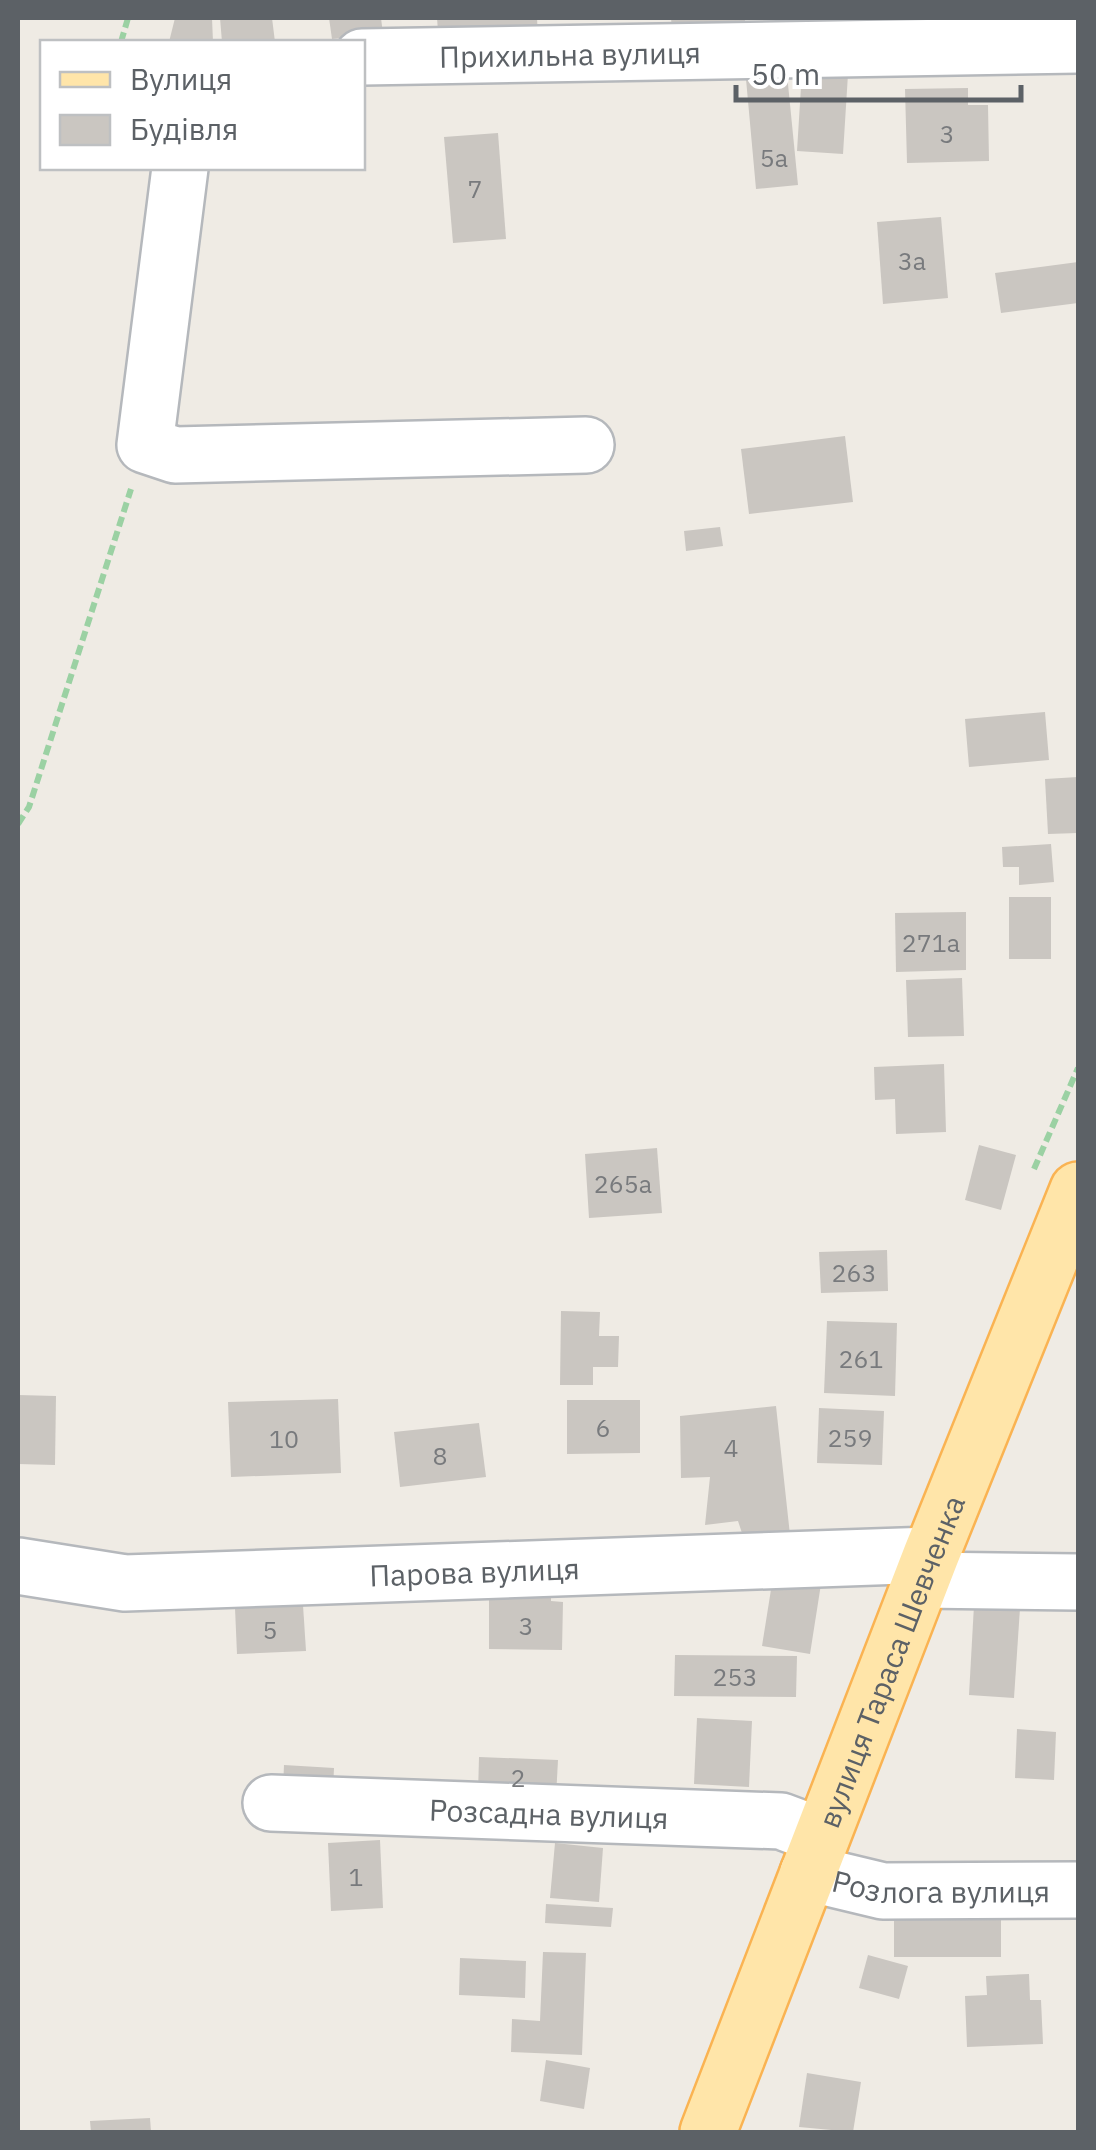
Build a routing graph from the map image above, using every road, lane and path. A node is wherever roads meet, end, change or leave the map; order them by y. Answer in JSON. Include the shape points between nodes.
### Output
{"nodes":[{"id":1,"x":1078,"y":46,"type":"edge"},
{"id":2,"x":365,"y":57,"type":"edge"},
{"id":3,"x":180,"y":170,"type":"edge"},
{"id":4,"x":586,"y":444,"type":"dead end"},
{"id":5,"x":145,"y":445,"type":"junction"},
{"id":6,"x":18,"y":824,"type":"edge"},
{"id":7,"x":1078,"y":1190,"type":"edge"},
{"id":8,"x":18,"y":1566,"type":"edge"},
{"id":9,"x":926,"y":1567,"type":"junction"},
{"id":10,"x":1078,"y":1582,"type":"edge"},
{"id":11,"x":272,"y":1803,"type":"dead end"},
{"id":12,"x":814,"y":1855,"type":"junction"},
{"id":13,"x":1078,"y":1890,"type":"edge"},
{"id":14,"x":708,"y":2132,"type":"edge"}],
"edges":[{"from":1,"to":2,"type":"street","name":"Прихильна вулиця"},
{"from":3,"to":5,"type":"street"},
{"from":4,"to":5,"type":"street","via":[[174,456]]},
{"from":5,"to":6,"type":"path","via":[[29,807]]},
{"from":7,"to":9,"type":"main road","name":"вулиця Тараса Шевченка"},
{"from":8,"to":9,"type":"street","name":"Парова вулиця","via":[[125,1582]]},
{"from":9,"to":10,"type":"street","name":"Парова вулиця"},
{"from":9,"to":12,"type":"main road","name":"вулиця Тараса Шевченка"},
{"from":11,"to":12,"type":"street","name":"Розсадна вулиця","via":[[781,1821]]},
{"from":12,"to":13,"type":"street","name":"Розлога вулиця","via":[[883,1891]]},
{"from":12,"to":14,"type":"main road","name":"вулиця Тараса Шевченка"}]}
